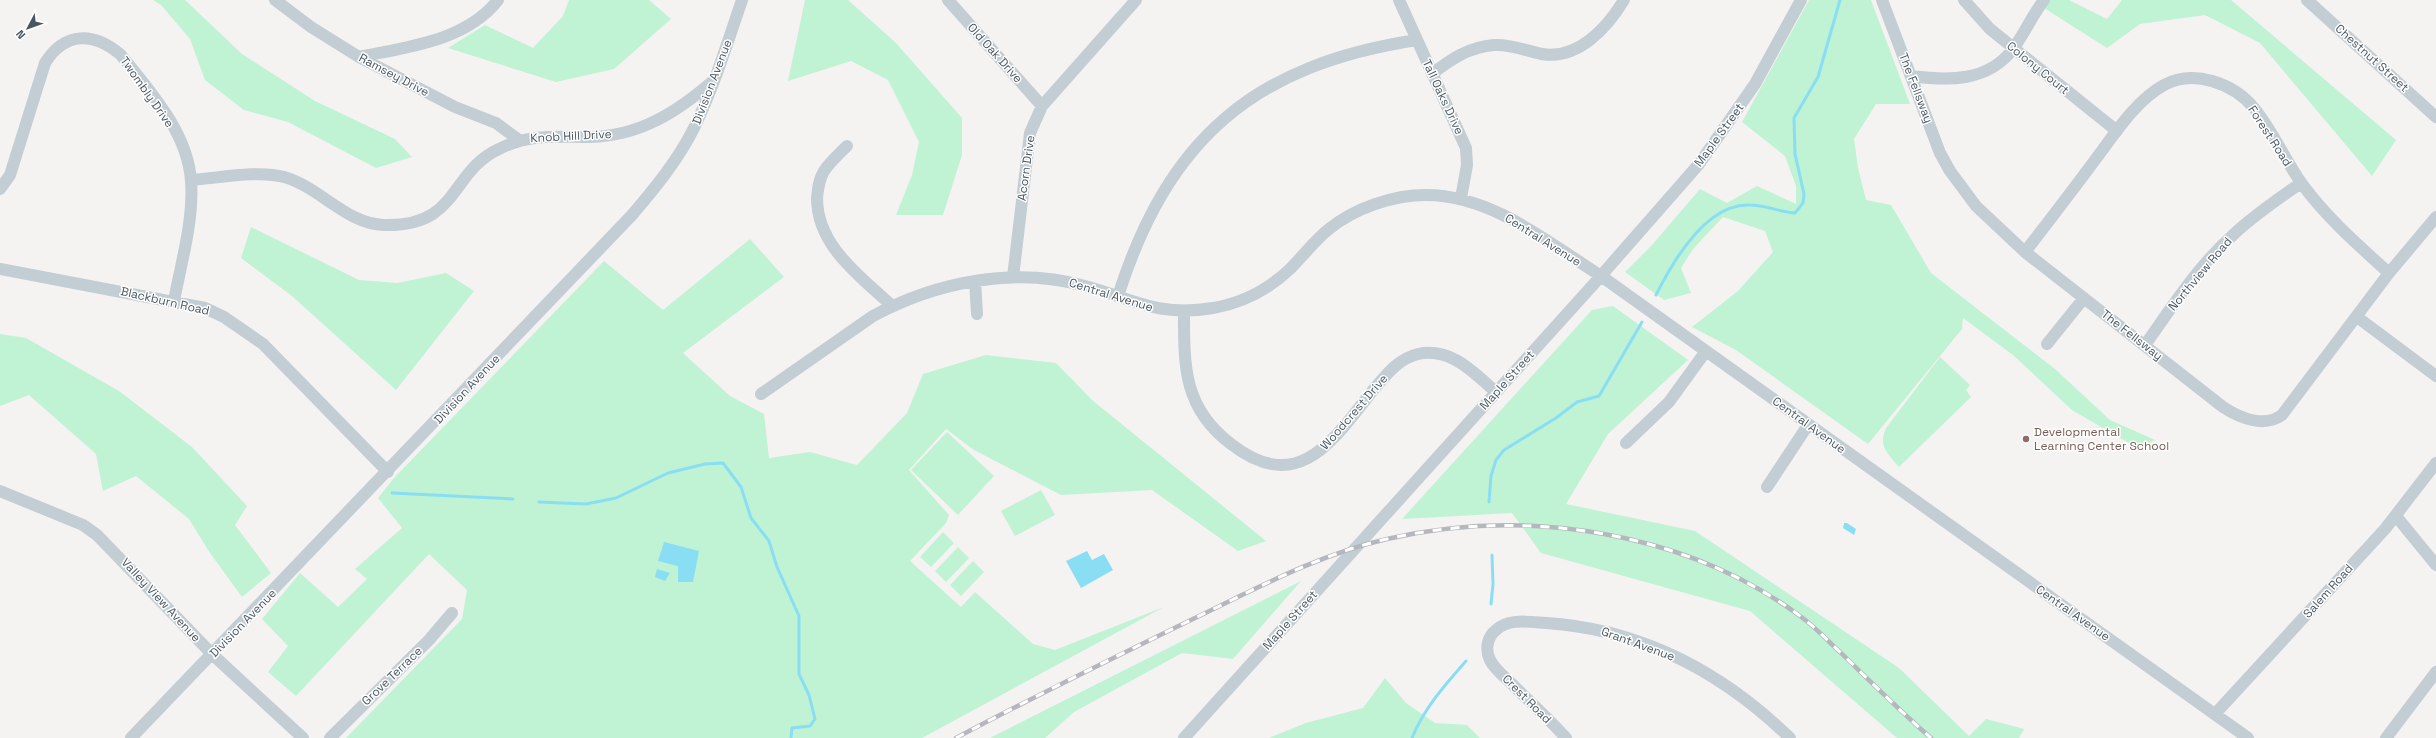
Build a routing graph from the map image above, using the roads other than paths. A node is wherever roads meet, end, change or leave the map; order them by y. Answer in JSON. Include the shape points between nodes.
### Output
{"nodes":[{"id":1,"x":274,"y":0,"type":"edge"},
{"id":2,"x":498,"y":0,"type":"edge"},
{"id":3,"x":742,"y":0,"type":"edge"},
{"id":4,"x":948,"y":0,"type":"edge"},
{"id":5,"x":1399,"y":0,"type":"edge"},
{"id":6,"x":1624,"y":0,"type":"edge"},
{"id":7,"x":1801,"y":0,"type":"edge"},
{"id":8,"x":1882,"y":0,"type":"edge"},
{"id":9,"x":1964,"y":0,"type":"edge"},
{"id":10,"x":2044,"y":0,"type":"edge"},
{"id":11,"x":2307,"y":0,"type":"edge"},
{"id":12,"x":1132,"y":1,"type":"edge"},
{"id":13,"x":1416,"y":40,"type":"junction"},
{"id":14,"x":2013,"y":48,"type":"junction"},
{"id":15,"x":359,"y":57,"type":"junction"},
{"id":16,"x":1432,"y":74,"type":"junction"},
{"id":17,"x":1912,"y":76,"type":"junction"},
{"id":18,"x":716,"y":79,"type":"junction"},
{"id":19,"x":1042,"y":106,"type":"junction"},
{"id":20,"x":2436,"y":117,"type":"edge"},
{"id":21,"x":2117,"y":131,"type":"junction"},
{"id":22,"x":519,"y":140,"type":"junction"},
{"id":23,"x":847,"y":146,"type":"dead end"},
{"id":24,"x":191,"y":180,"type":"junction"},
{"id":25,"x":2301,"y":183,"type":"junction"},
{"id":26,"x":0,"y":189,"type":"edge"},
{"id":27,"x":1461,"y":198,"type":"junction"},
{"id":28,"x":2436,"y":217,"type":"edge"},
{"id":29,"x":2025,"y":252,"type":"junction"},
{"id":30,"x":0,"y":269,"type":"edge"},
{"id":31,"x":2389,"y":273,"type":"junction"},
{"id":32,"x":1601,"y":276,"type":"junction"},
{"id":33,"x":1013,"y":277,"type":"junction"},
{"id":34,"x":975,"y":281,"type":"junction"},
{"id":35,"x":1118,"y":296,"type":"junction"},
{"id":36,"x":2084,"y":298,"type":"junction"},
{"id":37,"x":174,"y":301,"type":"junction"},
{"id":38,"x":892,"y":306,"type":"junction"},
{"id":39,"x":1184,"y":311,"type":"junction"},
{"id":40,"x":977,"y":314,"type":"dead end"},
{"id":41,"x":2357,"y":317,"type":"junction"},
{"id":42,"x":2047,"y":344,"type":"dead end"},
{"id":43,"x":2145,"y":345,"type":"junction"},
{"id":44,"x":1706,"y":351,"type":"junction"},
{"id":45,"x":2436,"y":376,"type":"edge"},
{"id":46,"x":1496,"y":392,"type":"junction"},
{"id":47,"x":761,"y":394,"type":"dead end"},
{"id":48,"x":1808,"y":425,"type":"junction"},
{"id":49,"x":1626,"y":443,"type":"dead end"},
{"id":50,"x":2436,"y":463,"type":"edge"},
{"id":51,"x":388,"y":472,"type":"junction"},
{"id":52,"x":1767,"y":487,"type":"dead end"},
{"id":53,"x":0,"y":491,"type":"edge"},
{"id":54,"x":2396,"y":516,"type":"junction"},
{"id":55,"x":2436,"y":565,"type":"edge"},
{"id":56,"x":452,"y":613,"type":"dead end"},
{"id":57,"x":212,"y":655,"type":"junction"},
{"id":58,"x":1490,"y":659,"type":"joint"},
{"id":59,"x":2436,"y":672,"type":"edge"},
{"id":60,"x":2215,"y":714,"type":"junction"},
{"id":61,"x":131,"y":738,"type":"edge"},
{"id":62,"x":302,"y":738,"type":"edge"},
{"id":63,"x":330,"y":738,"type":"edge"},
{"id":64,"x":1184,"y":738,"type":"edge"},
{"id":65,"x":1566,"y":738,"type":"edge"},
{"id":66,"x":1790,"y":738,"type":"edge"},
{"id":67,"x":2248,"y":738,"type":"edge"},
{"id":68,"x":2386,"y":738,"type":"edge"}],
"edges":[{"from":1,"to":15,"type":"street","name":"Ramsey Drive"},
{"from":2,"to":15,"type":"street","via":[[485,14],[442,38]]},
{"from":3,"to":18,"type":"street","name":"Division Avenue"},
{"from":4,"to":19,"type":"street","name":"Old Oak Drive"},
{"from":5,"to":13,"type":"street","name":"Tall Oaks Drive"},
{"from":6,"to":16,"type":"street","via":[[1588,41],[1574,50],[1552,55],[1514,46],[1486,46],[1459,54]]},
{"from":7,"to":32,"type":"street","name":"Maple Street","via":[[1755,84],[1730,122],[1699,164]]},
{"from":8,"to":17,"type":"street","name":"The Fellsway"},
{"from":9,"to":14,"type":"street","name":"Colony Court","via":[[1990,29]]},
{"from":10,"to":14,"type":"street"},
{"from":11,"to":20,"type":"street","name":"Chestnut Street"},
{"from":12,"to":19,"type":"street","name":"Acorn Drive"},
{"from":13,"to":16,"type":"street","name":"Tall Oaks Drive"},
{"from":13,"to":35,"type":"street","via":[[1357,51],[1326,61],[1262,90],[1240,105],[1188,155],[1173,177],[1142,230]]},
{"from":14,"to":17,"type":"street","via":[[1994,66],[1970,77],[1944,80]]},
{"from":14,"to":21,"type":"street","name":"Colony Court"},
{"from":15,"to":22,"type":"street","name":"Ramsey Drive","via":[[455,107],[496,123]]},
{"from":16,"to":27,"type":"street","name":"Tall Oaks Drive","via":[[1466,148],[1467,165]]},
{"from":17,"to":29,"type":"street","name":"The Fellsway","via":[[1940,153],[1962,190]]},
{"from":18,"to":22,"type":"street","name":"Knob Hill Drive","via":[[686,104],[640,129],[592,137],[540,136]]},
{"from":18,"to":51,"type":"street","name":"Division Avenue","via":[[693,130],[668,171],[632,215]]},
{"from":19,"to":33,"type":"street","name":"Acorn Drive","via":[[1030,133]]},
{"from":21,"to":25,"type":"street","name":"Forest Road","via":[[2141,103],[2164,85],[2184,79],[2206,79],[2242,96],[2253,108]]},
{"from":21,"to":29,"type":"street","name":"Forest Road"},
{"from":22,"to":24,"type":"street","name":"Knob Hill Drive","via":[[497,150],[477,165],[445,205],[427,219],[404,225],[382,225],[357,218],[307,187],[285,177],[268,174]]},
{"from":23,"to":38,"type":"street","via":[[831,161],[819,181],[819,218],[831,245]]},
{"from":24,"to":26,"type":"street","name":"Twombly Drive","via":[[187,160],[172,126],[127,62],[110,46],[97,40],[82,38],[58,46],[45,63],[10,175]]},
{"from":24,"to":37,"type":"street","name":"Twombly Drive","via":[[191,207]]},
{"from":25,"to":31,"type":"street","name":"Forest Road","via":[[2336,224]]},
{"from":25,"to":43,"type":"street","name":"Northview Road","via":[[2258,213],[2231,236],[2196,275]]},
{"from":27,"to":32,"type":"street","name":"Central Avenue","via":[[1505,216]]},
{"from":27,"to":39,"type":"street","name":"Central Avenue","via":[[1424,195],[1406,197],[1363,209],[1329,229],[1290,269],[1268,287],[1228,304]]},
{"from":28,"to":31,"type":"street","name":"The Fellsway"},
{"from":29,"to":36,"type":"street","name":"The Fellsway"},
{"from":30,"to":37,"type":"street","name":"Blackburn Road"},
{"from":31,"to":41,"type":"street","name":"The Fellsway"},
{"from":32,"to":44,"type":"street","name":"Central Avenue"},
{"from":32,"to":46,"type":"street","name":"Maple Street"},
{"from":33,"to":34,"type":"street","name":"Central Avenue"},
{"from":33,"to":35,"type":"street","name":"Central Avenue","via":[[1058,279]]},
{"from":34,"to":38,"type":"street","name":"Central Avenue","via":[[930,292]]},
{"from":34,"to":40,"type":"street"},
{"from":35,"to":39,"type":"street","name":"Central Avenue","via":[[1143,306],[1165,311]]},
{"from":36,"to":42,"type":"street"},
{"from":36,"to":43,"type":"street","name":"The Fellsway"},
{"from":37,"to":51,"type":"street","name":"Blackburn Road","via":[[205,308],[224,317],[263,344]]},
{"from":38,"to":47,"type":"street","name":"Central Avenue","via":[[873,316]]},
{"from":39,"to":46,"type":"street","name":"Woodcrest Drive","via":[[1184,368],[1196,403],[1209,424],[1227,441],[1246,455],[1264,463],[1284,466],[1295,464],[1324,449],[1389,371],[1410,357],[1429,353],[1451,356]]},
{"from":41,"to":43,"type":"street","name":"The Fellsway","via":[[2275,420],[2255,420],[2233,413]]},
{"from":41,"to":45,"type":"street"},
{"from":44,"to":48,"type":"street","name":"Central Avenue"},
{"from":44,"to":49,"type":"street","via":[[1669,402]]},
{"from":46,"to":64,"type":"street","name":"Maple Street"},
{"from":48,"to":52,"type":"street"},
{"from":48,"to":60,"type":"street","name":"Central Avenue"},
{"from":50,"to":54,"type":"street","name":"Salem Road"},
{"from":51,"to":57,"type":"street","name":"Division Avenue"},
{"from":53,"to":57,"type":"street","name":"Valley View Avenue","via":[[83,526],[97,535]]},
{"from":54,"to":55,"type":"street"},
{"from":54,"to":60,"type":"street","name":"Salem Road"},
{"from":56,"to":63,"type":"street","name":"Grove Terrace","via":[[429,640]]},
{"from":57,"to":61,"type":"street","name":"Division Avenue"},
{"from":57,"to":62,"type":"street","name":"Valley View Avenue"},
{"from":58,"to":65,"type":"street","name":"Crest Road","via":[[1493,666]]},
{"from":58,"to":66,"type":"street","name":"Grant Avenue","via":[[1489,640],[1493,632],[1506,623],[1533,622],[1608,631],[1683,660],[1746,699]]},
{"from":59,"to":68,"type":"street"},
{"from":60,"to":67,"type":"street","name":"Central Avenue"}]}
